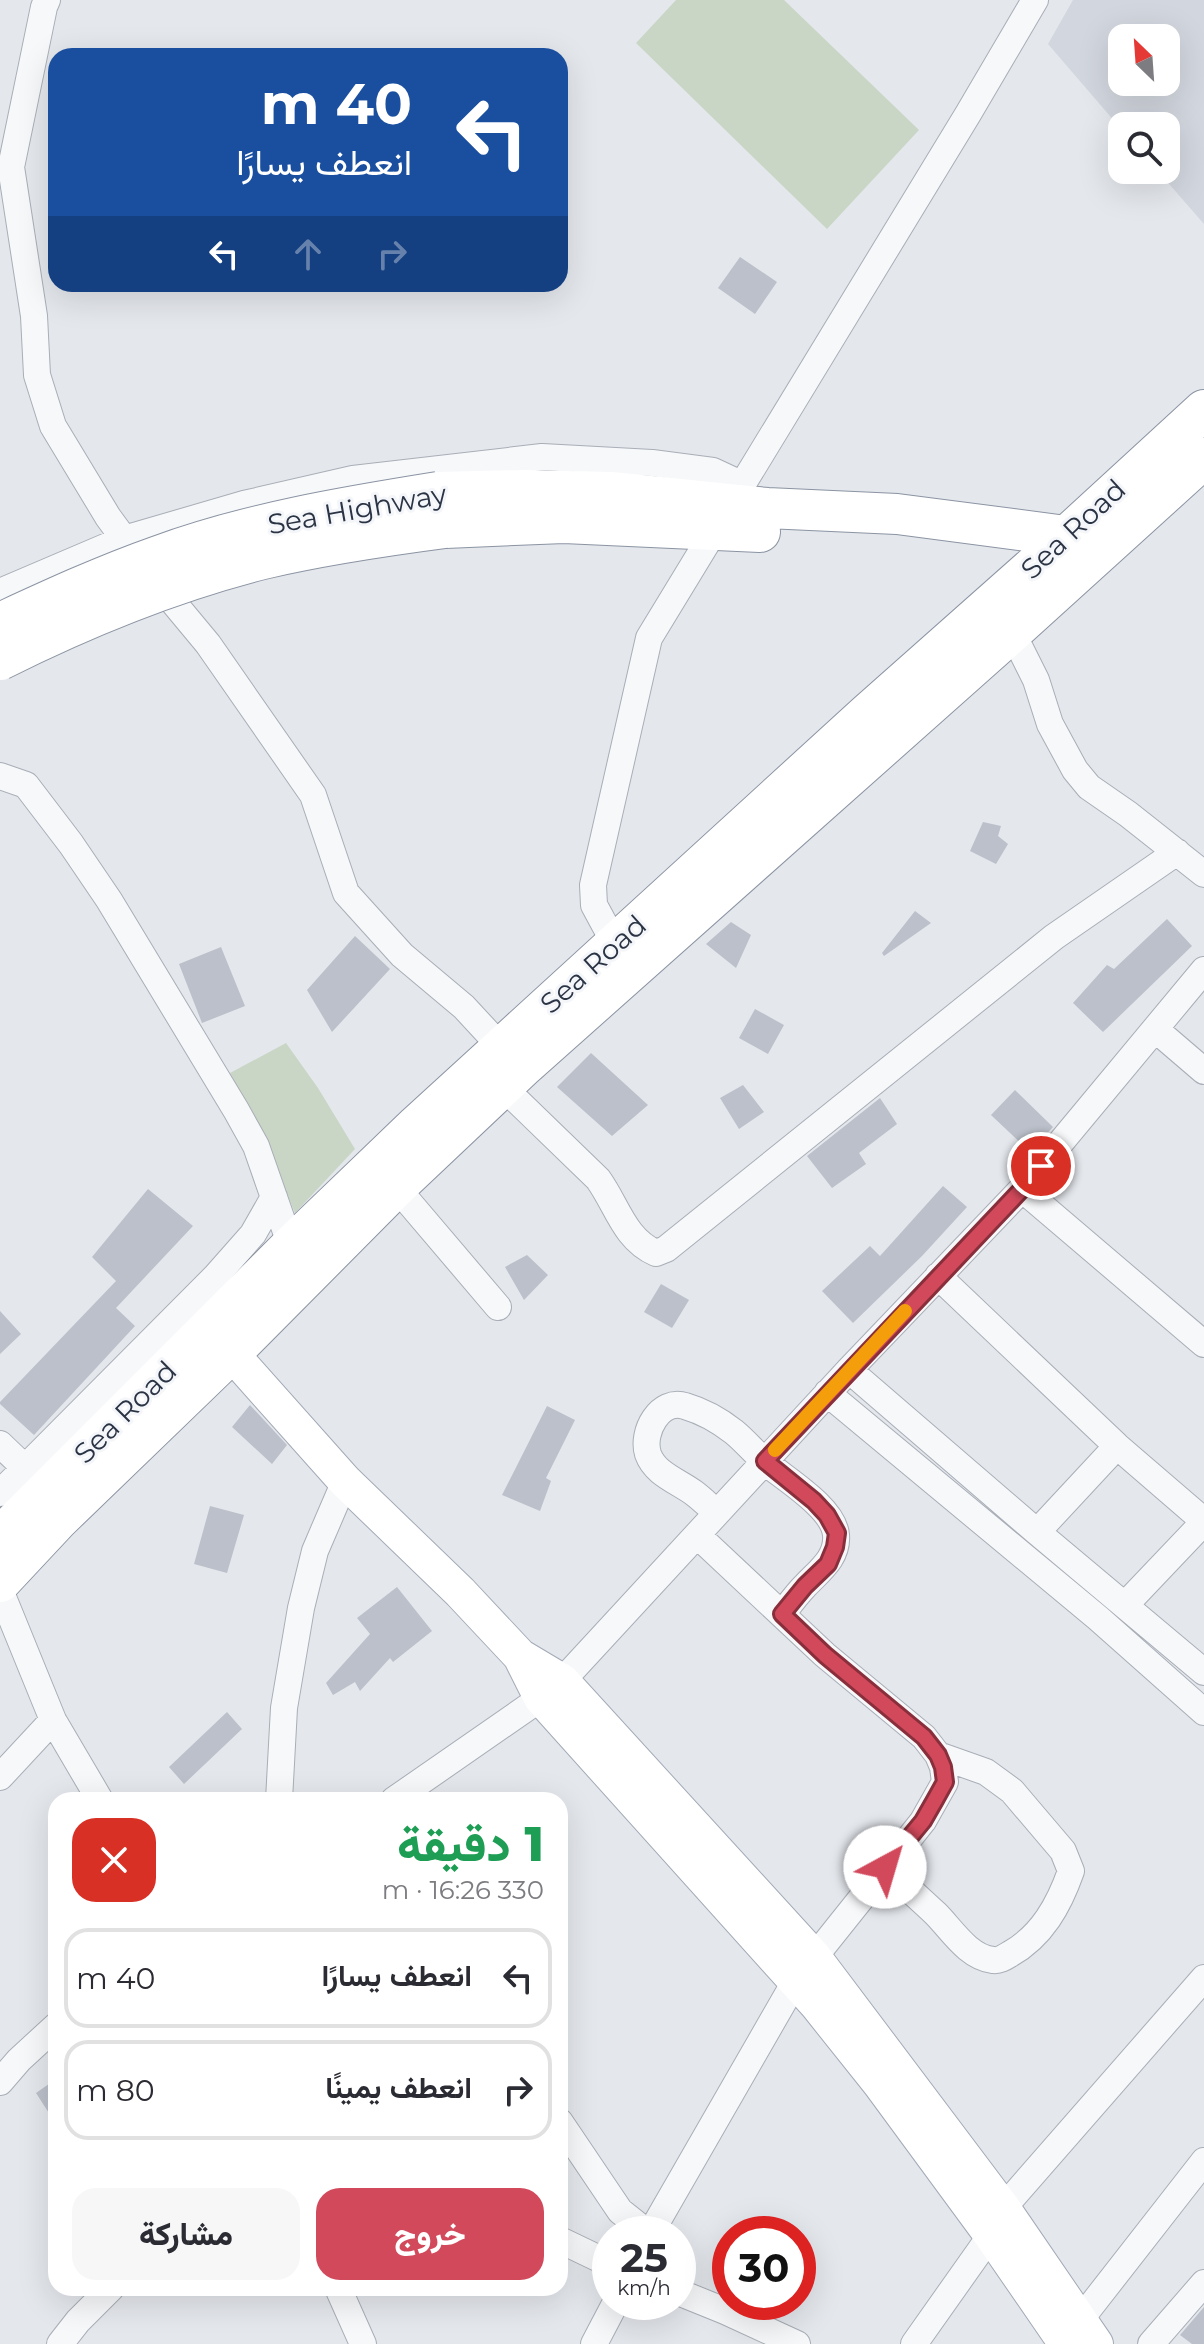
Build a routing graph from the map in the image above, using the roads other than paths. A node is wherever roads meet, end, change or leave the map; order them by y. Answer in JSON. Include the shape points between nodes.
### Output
{"nodes":[{"id":1,"x":47,"y":0,"type":"edge"},
{"id":2,"x":1035,"y":0,"type":"edge"},
{"id":3,"x":1204,"y":410,"type":"edge"},
{"id":4,"x":1204,"y":458,"type":"edge"},
{"id":5,"x":1150,"y":483,"type":"junction"},
{"id":6,"x":731,"y":506,"type":"junction"},
{"id":7,"x":442,"y":510,"type":"junction"},
{"id":8,"x":1066,"y":536,"type":"junction"},
{"id":9,"x":124,"y":539,"type":"junction"},
{"id":10,"x":1045,"y":579,"type":"junction"},
{"id":11,"x":0,"y":592,"type":"edge"},
{"id":12,"x":0,"y":623,"type":"edge"},
{"id":13,"x":1012,"y":632,"type":"junction"},
{"id":14,"x":0,"y":660,"type":"edge"},
{"id":15,"x":0,"y":776,"type":"edge"},
{"id":16,"x":1177,"y":852,"type":"junction"},
{"id":17,"x":1204,"y":874,"type":"edge"},
{"id":18,"x":615,"y":944,"type":"junction"},
{"id":19,"x":1204,"y":970,"type":"edge"},
{"id":20,"x":1155,"y":1029,"type":"junction"},
{"id":21,"x":501,"y":1047,"type":"junction"},
{"id":22,"x":1204,"y":1071,"type":"edge"},
{"id":23,"x":503,"y":1087,"type":"junction"},
{"id":24,"x":396,"y":1187,"type":"junction"},
{"id":25,"x":1022,"y":1189,"type":"junction"},
{"id":26,"x":274,"y":1197,"type":"junction"},
{"id":27,"x":291,"y":1246,"type":"junction"},
{"id":28,"x":938,"y":1276,"type":"junction"},
{"id":29,"x":225,"y":1289,"type":"junction"},
{"id":30,"x":498,"y":1307,"type":"dead end"},
{"id":31,"x":1204,"y":1344,"type":"edge"},
{"id":32,"x":231,"y":1353,"type":"junction"},
{"id":33,"x":849,"y":1370,"type":"junction"},
{"id":34,"x":827,"y":1393,"type":"junction"},
{"id":35,"x":0,"y":1444,"type":"edge"},
{"id":36,"x":1117,"y":1446,"type":"junction"},
{"id":37,"x":765,"y":1461,"type":"junction"},
{"id":38,"x":25,"y":1468,"type":"junction"},
{"id":39,"x":345,"y":1481,"type":"junction"},
{"id":40,"x":0,"y":1493,"type":"edge"},
{"id":41,"x":717,"y":1513,"type":"junction"},
{"id":42,"x":1204,"y":1522,"type":"edge"},
{"id":43,"x":1037,"y":1532,"type":"junction"},
{"id":44,"x":697,"y":1535,"type":"junction"},
{"id":45,"x":0,"y":1537,"type":"edge"},
{"id":46,"x":0,"y":1582,"type":"edge"},
{"id":47,"x":0,"y":1590,"type":"edge"},
{"id":48,"x":1126,"y":1604,"type":"junction"},
{"id":49,"x":782,"y":1614,"type":"junction"},
{"id":50,"x":0,"y":1639,"type":"edge"},
{"id":51,"x":28,"y":1662,"type":"junction"},
{"id":52,"x":1204,"y":1672,"type":"edge"},
{"id":53,"x":551,"y":1690,"type":"junction"},
{"id":54,"x":1204,"y":1712,"type":"edge"},
{"id":55,"x":53,"y":1720,"type":"junction"},
{"id":56,"x":938,"y":1755,"type":"junction"},
{"id":57,"x":0,"y":1777,"type":"edge"},
{"id":58,"x":95,"y":1792,"type":"edge"},
{"id":59,"x":279,"y":1792,"type":"edge"},
{"id":60,"x":405,"y":1792,"type":"edge"},
{"id":61,"x":885,"y":1867,"type":"junction"},
{"id":62,"x":805,"y":1969,"type":"junction"},
{"id":63,"x":1204,"y":1978,"type":"edge"},
{"id":64,"x":48,"y":2033,"type":"edge"},
{"id":65,"x":0,"y":2082,"type":"edge"},
{"id":66,"x":568,"y":2134,"type":"edge"},
{"id":67,"x":1204,"y":2161,"type":"edge"},
{"id":68,"x":1195,"y":2193,"type":"edge"},
{"id":69,"x":626,"y":2216,"type":"edge"},
{"id":70,"x":660,"y":2216,"type":"edge"},
{"id":71,"x":997,"y":2222,"type":"junction"},
{"id":72,"x":568,"y":2244,"type":"edge"},
{"id":73,"x":592,"y":2255,"type":"edge"},
{"id":74,"x":1204,"y":2283,"type":"edge"},
{"id":75,"x":103,"y":2296,"type":"edge"},
{"id":76,"x":342,"y":2296,"type":"edge"},
{"id":77,"x":696,"y":2299,"type":"edge"},
{"id":78,"x":607,"y":2320,"type":"edge"},
{"id":79,"x":1081,"y":2336,"type":"edge"},
{"id":80,"x":60,"y":2344,"type":"edge"},
{"id":81,"x":363,"y":2344,"type":"edge"},
{"id":82,"x":594,"y":2344,"type":"edge"},
{"id":83,"x":797,"y":2344,"type":"edge"},
{"id":84,"x":914,"y":2344,"type":"edge"},
{"id":85,"x":1151,"y":2344,"type":"edge"}],
"edges":[{"from":1,"to":9,"type":"street","via":[[11,167],[34,316],[37,375],[53,426]]},
{"from":2,"to":6,"type":"street"},
{"from":3,"to":5,"type":"highway","name":"Sea Road"},
{"from":4,"to":5,"type":"highway","name":"Sea Road"},
{"from":5,"to":8,"type":"highway","name":"Sea Road"},
{"from":5,"to":10,"type":"highway","name":"Sea Road"},
{"from":6,"to":7,"type":"highway","name":"Sea Highway","via":[[611,492],[525,490]]},
{"from":6,"to":8,"type":"highway","via":[[897,514]]},
{"from":6,"to":9,"type":"street","via":[[713,471],[542,457],[353,479]]},
{"from":6,"to":10,"type":"highway","via":[[993,550]]},
{"from":6,"to":18,"type":"street","via":[[649,638],[593,885],[594,905]]},
{"from":7,"to":12,"type":"highway","name":"Sea Highway","bridge":true,"via":[[344,507],[251,528],[160,555]]},
{"from":7,"to":14,"type":"highway","name":"Sea Highway","bridge":true,"via":[[353,540],[187,582],[86,619]]},
{"from":8,"to":10,"type":"highway","name":"Sea Road"},
{"from":9,"to":11,"type":"street"},
{"from":9,"to":21,"type":"street","via":[[208,644],[313,795],[346,893],[402,955],[464,1007]]},
{"from":10,"to":13,"type":"highway","name":"Sea Road"},
{"from":10,"to":18,"type":"highway","name":"Sea Road","via":[[867,714]]},
{"from":13,"to":16,"type":"street","via":[[1075,770],[1089,787]]},
{"from":13,"to":23,"type":"highway","name":"Sea Road"},
{"from":15,"to":26,"type":"street","via":[[26,785],[109,900],[256,1146]]},
{"from":16,"to":17,"type":"street"},
{"from":16,"to":23,"type":"street","via":[[1054,937],[656,1253],[632,1237],[598,1179]]},
{"from":18,"to":21,"type":"highway","name":"Sea Road"},
{"from":19,"to":20,"type":"street"},
{"from":20,"to":22,"type":"street"},
{"from":20,"to":25,"type":"street"},
{"from":21,"to":27,"type":"highway","name":"Sea Road"},
{"from":23,"to":24,"type":"highway","name":"Sea Road"},
{"from":24,"to":30,"type":"street"},
{"from":24,"to":32,"type":"highway","name":"Sea Road"},
{"from":25,"to":28,"type":"street"},
{"from":25,"to":31,"type":"street"},
{"from":26,"to":27,"type":"street"},
{"from":26,"to":29,"type":"street"},
{"from":27,"to":29,"type":"highway","name":"Sea Road"},
{"from":28,"to":33,"type":"street"},
{"from":28,"to":36,"type":"street"},
{"from":29,"to":38,"type":"street"},
{"from":29,"to":45,"type":"highway","name":"Sea Road"},
{"from":32,"to":39,"type":"main road"},
{"from":32,"to":46,"type":"highway","name":"Sea Road"},
{"from":33,"to":34,"type":"street"},
{"from":33,"to":43,"type":"street"},
{"from":34,"to":37,"type":"street"},
{"from":34,"to":54,"type":"street"},
{"from":35,"to":38,"type":"street"},
{"from":36,"to":42,"type":"street"},
{"from":36,"to":43,"type":"street"},
{"from":37,"to":41,"type":"street"},
{"from":37,"to":41,"type":"street","via":[[704,1414],[675,1404],[659,1413],[646,1434],[656,1467]]},
{"from":37,"to":49,"type":"street","via":[[814,1501],[837,1533],[828,1564]]},
{"from":38,"to":40,"type":"street"},
{"from":39,"to":53,"type":"main road"},
{"from":39,"to":59,"type":"street","via":[[315,1551],[301,1608],[284,1708]]},
{"from":41,"to":44,"type":"street"},
{"from":42,"to":48,"type":"street"},
{"from":43,"to":48,"type":"street"},
{"from":44,"to":49,"type":"street"},
{"from":44,"to":53,"type":"street"},
{"from":47,"to":51,"type":"street"},
{"from":48,"to":52,"type":"street"},
{"from":49,"to":56,"type":"street"},
{"from":50,"to":51,"type":"street"},
{"from":51,"to":55,"type":"street"},
{"from":53,"to":60,"type":"street"},
{"from":53,"to":62,"type":"main road"},
{"from":55,"to":57,"type":"street"},
{"from":55,"to":58,"type":"street"},
{"from":56,"to":61,"type":"street","via":[[945,1782],[923,1821]]},
{"from":56,"to":61,"type":"street","via":[[986,1772],[1012,1791],[1063,1851],[1071,1871],[1063,1894],[1043,1927],[1021,1948],[993,1960],[963,1944]]},
{"from":61,"to":62,"type":"street"},
{"from":62,"to":70,"type":"street"},
{"from":62,"to":71,"type":"main road","via":[[880,2084]]},
{"from":63,"to":71,"type":"street"},
{"from":64,"to":65,"type":"street"},
{"from":66,"to":69,"type":"street"},
{"from":67,"to":68,"type":"street"},
{"from":68,"to":79,"type":"street"},
{"from":71,"to":79,"type":"main road"},
{"from":71,"to":84,"type":"street"},
{"from":72,"to":73,"type":"street"},
{"from":74,"to":85,"type":"street"},
{"from":75,"to":80,"type":"street"},
{"from":76,"to":81,"type":"street"},
{"from":77,"to":83,"type":"street"},
{"from":78,"to":82,"type":"street"}]}
